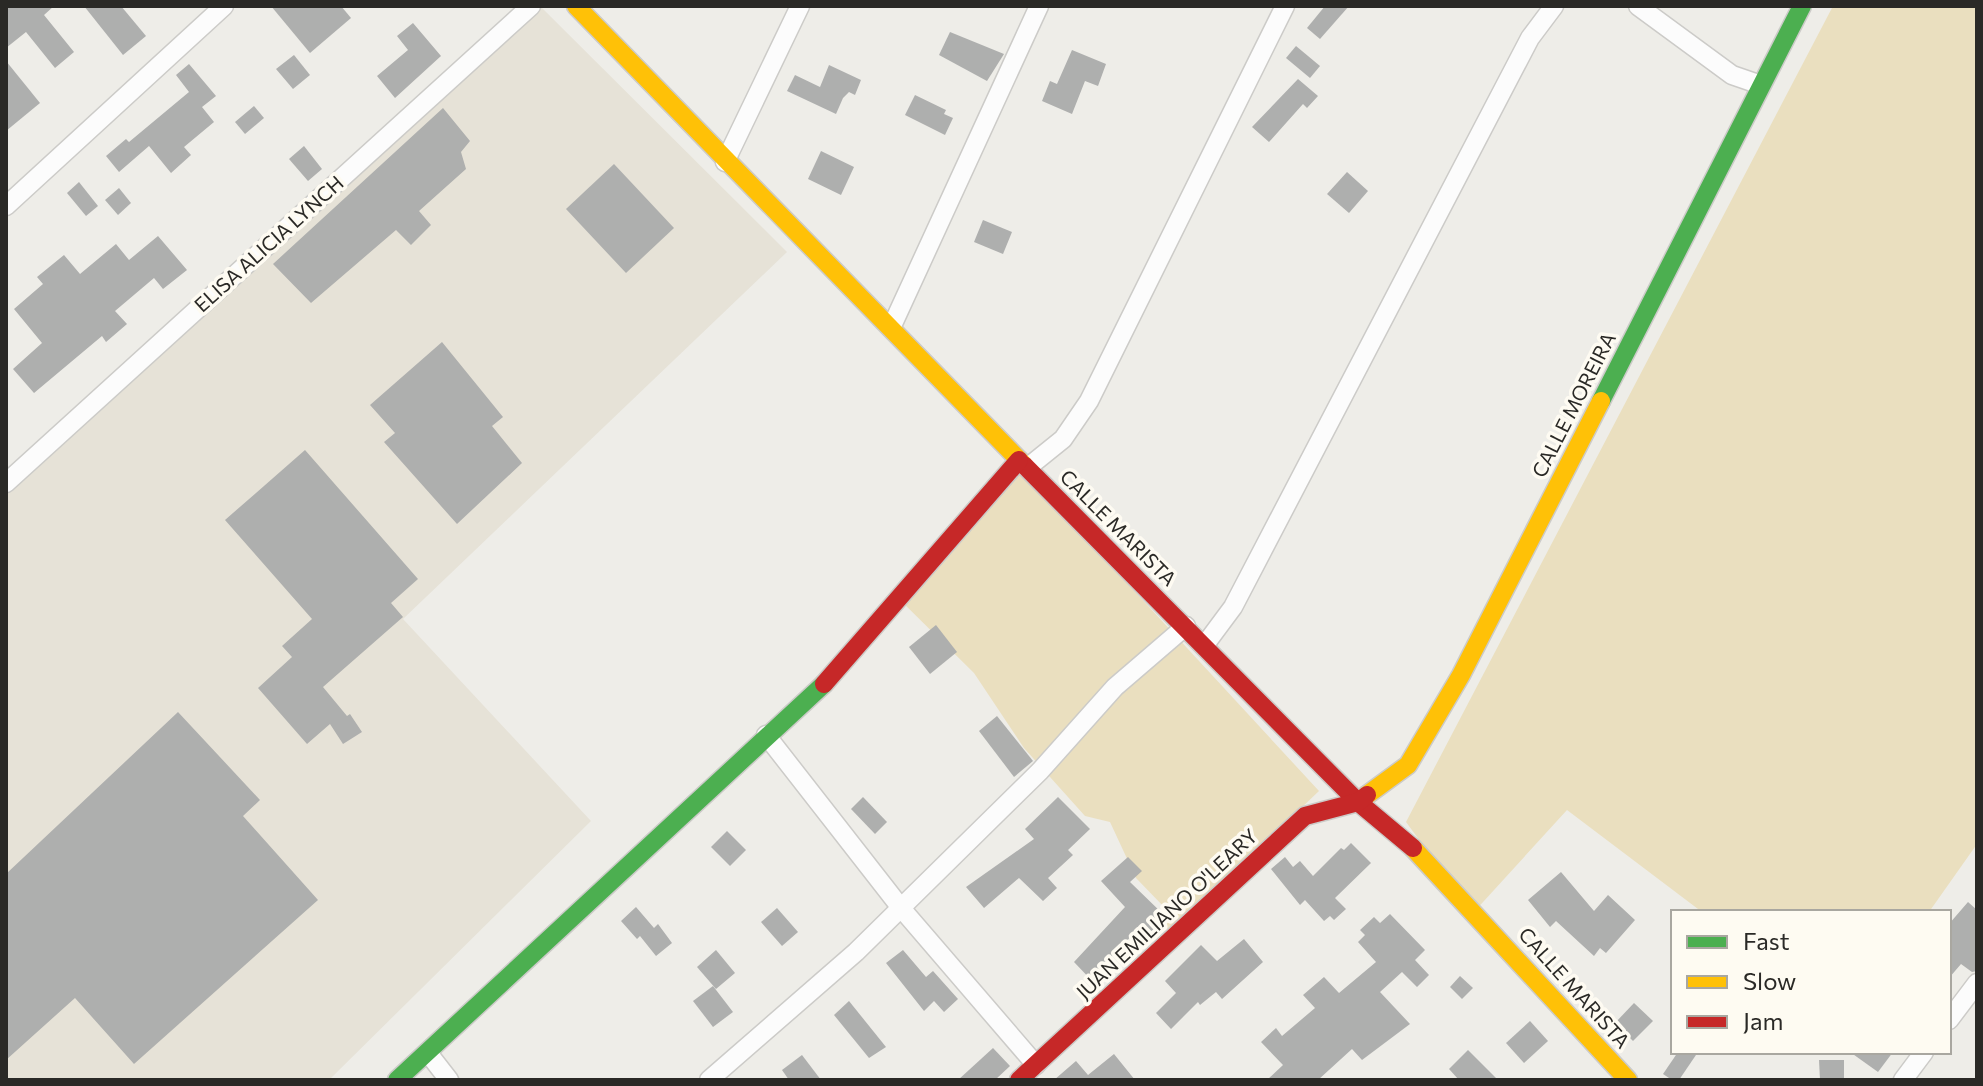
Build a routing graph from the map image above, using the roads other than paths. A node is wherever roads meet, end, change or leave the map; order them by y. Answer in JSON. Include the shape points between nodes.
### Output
{"nodes":[{"id":1,"x":224,"y":6,"type":"edge"},
{"id":2,"x":531,"y":6,"type":"edge"},
{"id":3,"x":576,"y":6,"type":"edge"},
{"id":4,"x":800,"y":6,"type":"edge"},
{"id":5,"x":1039,"y":6,"type":"edge"},
{"id":6,"x":1285,"y":6,"type":"edge"},
{"id":7,"x":1554,"y":6,"type":"edge"},
{"id":8,"x":1638,"y":6,"type":"edge"},
{"id":9,"x":1802,"y":6,"type":"edge"},
{"id":10,"x":1761,"y":85,"type":"junction"},
{"id":11,"x":725,"y":162,"type":"junction"},
{"id":12,"x":6,"y":206,"type":"edge"},
{"id":13,"x":891,"y":328,"type":"junction"},
{"id":14,"x":1023,"y":464,"type":"junction"},
{"id":15,"x":6,"y":483,"type":"edge"},
{"id":16,"x":1186,"y":626,"type":"junction"},
{"id":17,"x":1204,"y":646,"type":"junction"},
{"id":18,"x":766,"y":735,"type":"junction"},
{"id":19,"x":1358,"y":802,"type":"junction"},
{"id":20,"x":901,"y":908,"type":"junction"},
{"id":21,"x":1977,"y":983,"type":"edge"},
{"id":22,"x":1951,"y":1017,"type":"edge"},
{"id":23,"x":428,"y":1053,"type":"junction"},
{"id":24,"x":1922,"y":1054,"type":"edge"},
{"id":25,"x":1036,"y":1065,"type":"junction"},
{"id":26,"x":397,"y":1080,"type":"edge"},
{"id":27,"x":449,"y":1080,"type":"edge"},
{"id":28,"x":709,"y":1080,"type":"edge"},
{"id":29,"x":1019,"y":1080,"type":"edge"},
{"id":30,"x":1628,"y":1080,"type":"edge"},
{"id":31,"x":1903,"y":1080,"type":"edge"}],
"edges":[{"from":1,"to":12,"type":"street"},
{"from":2,"to":15,"type":"street","name":"ELISA ALICIA LYNCH"},
{"from":3,"to":11,"type":"street","name":"CALLE MARISTA"},
{"from":4,"to":11,"type":"street"},
{"from":5,"to":13,"type":"street"},
{"from":6,"to":14,"type":"street","via":[[1089,401],[1063,439]]},
{"from":7,"to":17,"type":"street","via":[[1530,38],[1233,607]]},
{"from":8,"to":10,"type":"street","via":[[1732,75]]},
{"from":9,"to":10,"type":"street","name":"CALLE MOREIRA"},
{"from":10,"to":19,"type":"street","name":"CALLE MOREIRA","via":[[1461,675],[1408,765]]},
{"from":11,"to":13,"type":"street","name":"CALLE MARISTA"},
{"from":13,"to":14,"type":"street","name":"CALLE MARISTA"},
{"from":14,"to":16,"type":"street","name":"CALLE MARISTA"},
{"from":14,"to":18,"type":"street","via":[[826,682]]},
{"from":16,"to":17,"type":"street","name":"CALLE MARISTA"},
{"from":16,"to":20,"type":"street","via":[[1115,687],[1040,771]]},
{"from":17,"to":19,"type":"street","name":"CALLE MARISTA"},
{"from":18,"to":20,"type":"street"},
{"from":18,"to":23,"type":"street"},
{"from":19,"to":25,"type":"street","name":"JUAN EMILIANO O'LEARY","via":[[1305,816]]},
{"from":19,"to":30,"type":"street","name":"CALLE MARISTA","via":[[1430,862]]},
{"from":20,"to":25,"type":"street"},
{"from":20,"to":28,"type":"street"},
{"from":21,"to":22,"type":"street"},
{"from":23,"to":26,"type":"street"},
{"from":23,"to":27,"type":"street"},
{"from":24,"to":31,"type":"street"},
{"from":25,"to":29,"type":"street","name":"JUAN EMILIANO O'LEARY"}]}
